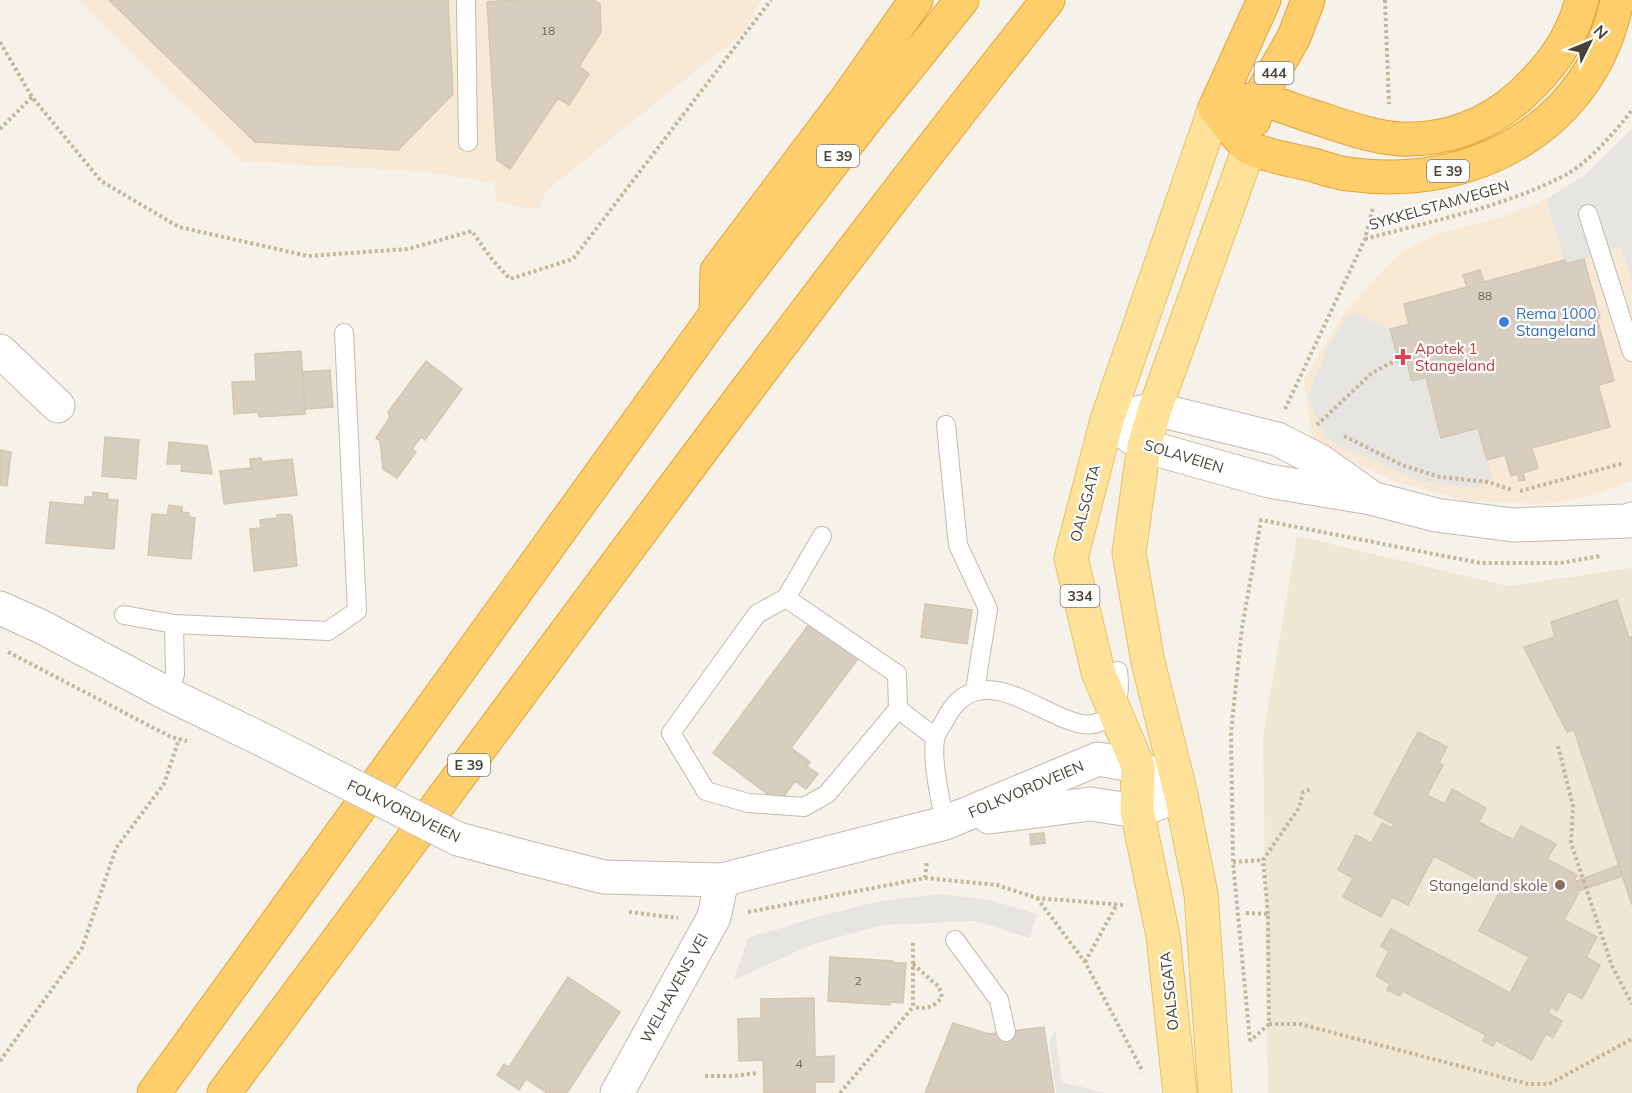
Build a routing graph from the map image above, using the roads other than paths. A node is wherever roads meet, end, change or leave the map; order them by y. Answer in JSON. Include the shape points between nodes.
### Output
{"nodes":[{"id":1,"x":466,"y":0,"type":"edge"},
{"id":2,"x":916,"y":0,"type":"edge"},
{"id":3,"x":962,"y":0,"type":"edge"},
{"id":4,"x":1048,"y":0,"type":"edge"},
{"id":5,"x":1069,"y":0,"type":"edge"},
{"id":6,"x":1264,"y":0,"type":"edge"},
{"id":7,"x":1308,"y":0,"type":"edge"},
{"id":8,"x":1582,"y":0,"type":"edge"},
{"id":9,"x":1617,"y":0,"type":"edge"},
{"id":10,"x":1258,"y":100,"type":"junction"},
{"id":11,"x":1215,"y":108,"type":"junction"},
{"id":12,"x":937,"y":140,"type":"junction"},
{"id":13,"x":468,"y":142,"type":"dead end"},
{"id":14,"x":1249,"y":148,"type":"junction"},
{"id":15,"x":1588,"y":214,"type":"dead end"},
{"id":16,"x":716,"y":314,"type":"junction"},
{"id":17,"x":344,"y":333,"type":"dead end"},
{"id":18,"x":0,"y":351,"type":"edge"},
{"id":19,"x":1632,"y":352,"type":"edge"},
{"id":20,"x":58,"y":406,"type":"dead end"},
{"id":21,"x":1155,"y":409,"type":"junction"},
{"id":22,"x":1107,"y":420,"type":"junction"},
{"id":23,"x":946,"y":425,"type":"dead end"},
{"id":24,"x":1144,"y":446,"type":"junction"},
{"id":25,"x":1371,"y":498,"type":"junction"},
{"id":26,"x":1632,"y":500,"type":"edge"},
{"id":27,"x":1632,"y":519,"type":"edge"},
{"id":28,"x":1546,"y":524,"type":"junction"},
{"id":29,"x":822,"y":536,"type":"dead end"},
{"id":30,"x":786,"y":598,"type":"junction"},
{"id":31,"x":0,"y":608,"type":"edge"},
{"id":32,"x":124,"y":615,"type":"dead end"},
{"id":33,"x":174,"y":624,"type":"junction"},
{"id":34,"x":1118,"y":671,"type":"dead end"},
{"id":35,"x":975,"y":690,"type":"junction"},
{"id":36,"x":168,"y":694,"type":"junction"},
{"id":37,"x":898,"y":709,"type":"junction"},
{"id":38,"x":935,"y":737,"type":"junction"},
{"id":39,"x":1138,"y":766,"type":"junction"},
{"id":40,"x":1181,"y":795,"type":"junction"},
{"id":41,"x":1137,"y":811,"type":"junction"},
{"id":42,"x":945,"y":823,"type":"junction"},
{"id":43,"x":722,"y":880,"type":"junction"},
{"id":44,"x":955,"y":940,"type":"dead end"},
{"id":45,"x":1006,"y":1032,"type":"dead end"},
{"id":46,"x":154,"y":1093,"type":"edge"},
{"id":47,"x":224,"y":1093,"type":"edge"},
{"id":48,"x":617,"y":1093,"type":"edge"},
{"id":49,"x":1180,"y":1093,"type":"edge"},
{"id":50,"x":1215,"y":1093,"type":"edge"}],
"edges":[{"from":1,"to":13,"type":"lane"},
{"from":2,"to":16,"type":"highway","number":"E 39","via":[[717,271]]},
{"from":3,"to":16,"type":"highway","number":"E 39"},
{"from":4,"to":12,"type":"highway","number":"E 39"},
{"from":5,"to":12,"type":"highway","number":"E 39"},
{"from":6,"to":11,"type":"highway","name":"OALSGATA","number":"444"},
{"from":7,"to":10,"type":"highway","number":"444","via":[[1294,37]]},
{"from":8,"to":10,"type":"highway","number":"E 39","via":[[1569,37],[1536,82],[1495,115],[1452,134],[1400,139]]},
{"from":9,"to":14,"type":"highway","number":"E 39","via":[[1602,46],[1573,96],[1533,133],[1491,158],[1428,175],[1347,174]]},
{"from":10,"to":11,"type":"highway","number":"E 39"},
{"from":10,"to":14,"type":"highway","number":"444"},
{"from":11,"to":14,"type":"highway"},
{"from":11,"to":22,"type":"main road","name":"OALSGATA","number":"334"},
{"from":12,"to":47,"type":"highway","number":"E 39"},
{"from":14,"to":21,"type":"main road"},
{"from":15,"to":19,"type":"lane"},
{"from":16,"to":46,"type":"highway","number":"E 39"},
{"from":17,"to":33,"type":"lane","via":[[357,611],[328,632]]},
{"from":18,"to":20,"type":"street"},
{"from":21,"to":22,"type":"street","name":"SOLAVEIEN"},
{"from":21,"to":24,"type":"main road"},
{"from":21,"to":25,"type":"street","name":"SOLAVEIEN","via":[[1277,439],[1320,461]]},
{"from":22,"to":24,"type":"street","name":"SOLAVEIEN"},
{"from":22,"to":39,"type":"main road","name":"OALSGATA","number":"334","via":[[1071,558],[1098,672]]},
{"from":23,"to":35,"type":"lane","via":[[958,545],[988,609]]},
{"from":24,"to":25,"type":"street","name":"SOLAVEIEN","via":[[1269,481]]},
{"from":24,"to":40,"type":"main road","via":[[1129,553],[1148,662]]},
{"from":25,"to":28,"type":"street","name":"SOLAVEIEN","via":[[1456,518],[1513,525]]},
{"from":26,"to":28,"type":"street","name":"SOLAVEIEN"},
{"from":27,"to":28,"type":"street","name":"SOLAVEIEN"},
{"from":29,"to":30,"type":"lane"},
{"from":30,"to":37,"type":"lane","via":[[897,674]]},
{"from":30,"to":37,"type":"lane","via":[[757,614],[671,733],[706,791],[748,803],[804,807],[827,794]]},
{"from":31,"to":36,"type":"street","name":"FOLKVORDVEIEN"},
{"from":32,"to":33,"type":"lane"},
{"from":33,"to":36,"type":"lane","via":[[175,674]]},
{"from":34,"to":35,"type":"lane","via":[[1117,704],[1106,719],[1092,724],[1073,722],[996,690]]},
{"from":35,"to":38,"type":"lane","via":[[951,710]]},
{"from":36,"to":43,"type":"street","name":"FOLKVORDVEIEN","bridge":true,"via":[[458,839],[604,877]]},
{"from":37,"to":38,"type":"lane"},
{"from":38,"to":42,"type":"lane","via":[[935,765]]},
{"from":39,"to":40,"type":"street","name":"FOLKVORDVEIEN"},
{"from":39,"to":41,"type":"main road","name":"OALSGATA","number":"334"},
{"from":39,"to":42,"type":"street","name":"FOLKVORDVEIEN","via":[[1098,759]]},
{"from":40,"to":41,"type":"street","name":"FOLKVORDVEIEN"},
{"from":40,"to":50,"type":"main road","via":[[1201,894]]},
{"from":41,"to":42,"type":"street","name":"FOLKVORDVEIEN","via":[[1090,804]]},
{"from":41,"to":49,"type":"main road","name":"OALSGATA","number":"334","via":[[1163,936]]},
{"from":42,"to":43,"type":"street","name":"FOLKVORDVEIEN"},
{"from":43,"to":48,"type":"street","name":"WELHAVENS VEI","via":[[714,917]]},
{"from":44,"to":45,"type":"lane","via":[[999,1000]]}]}
